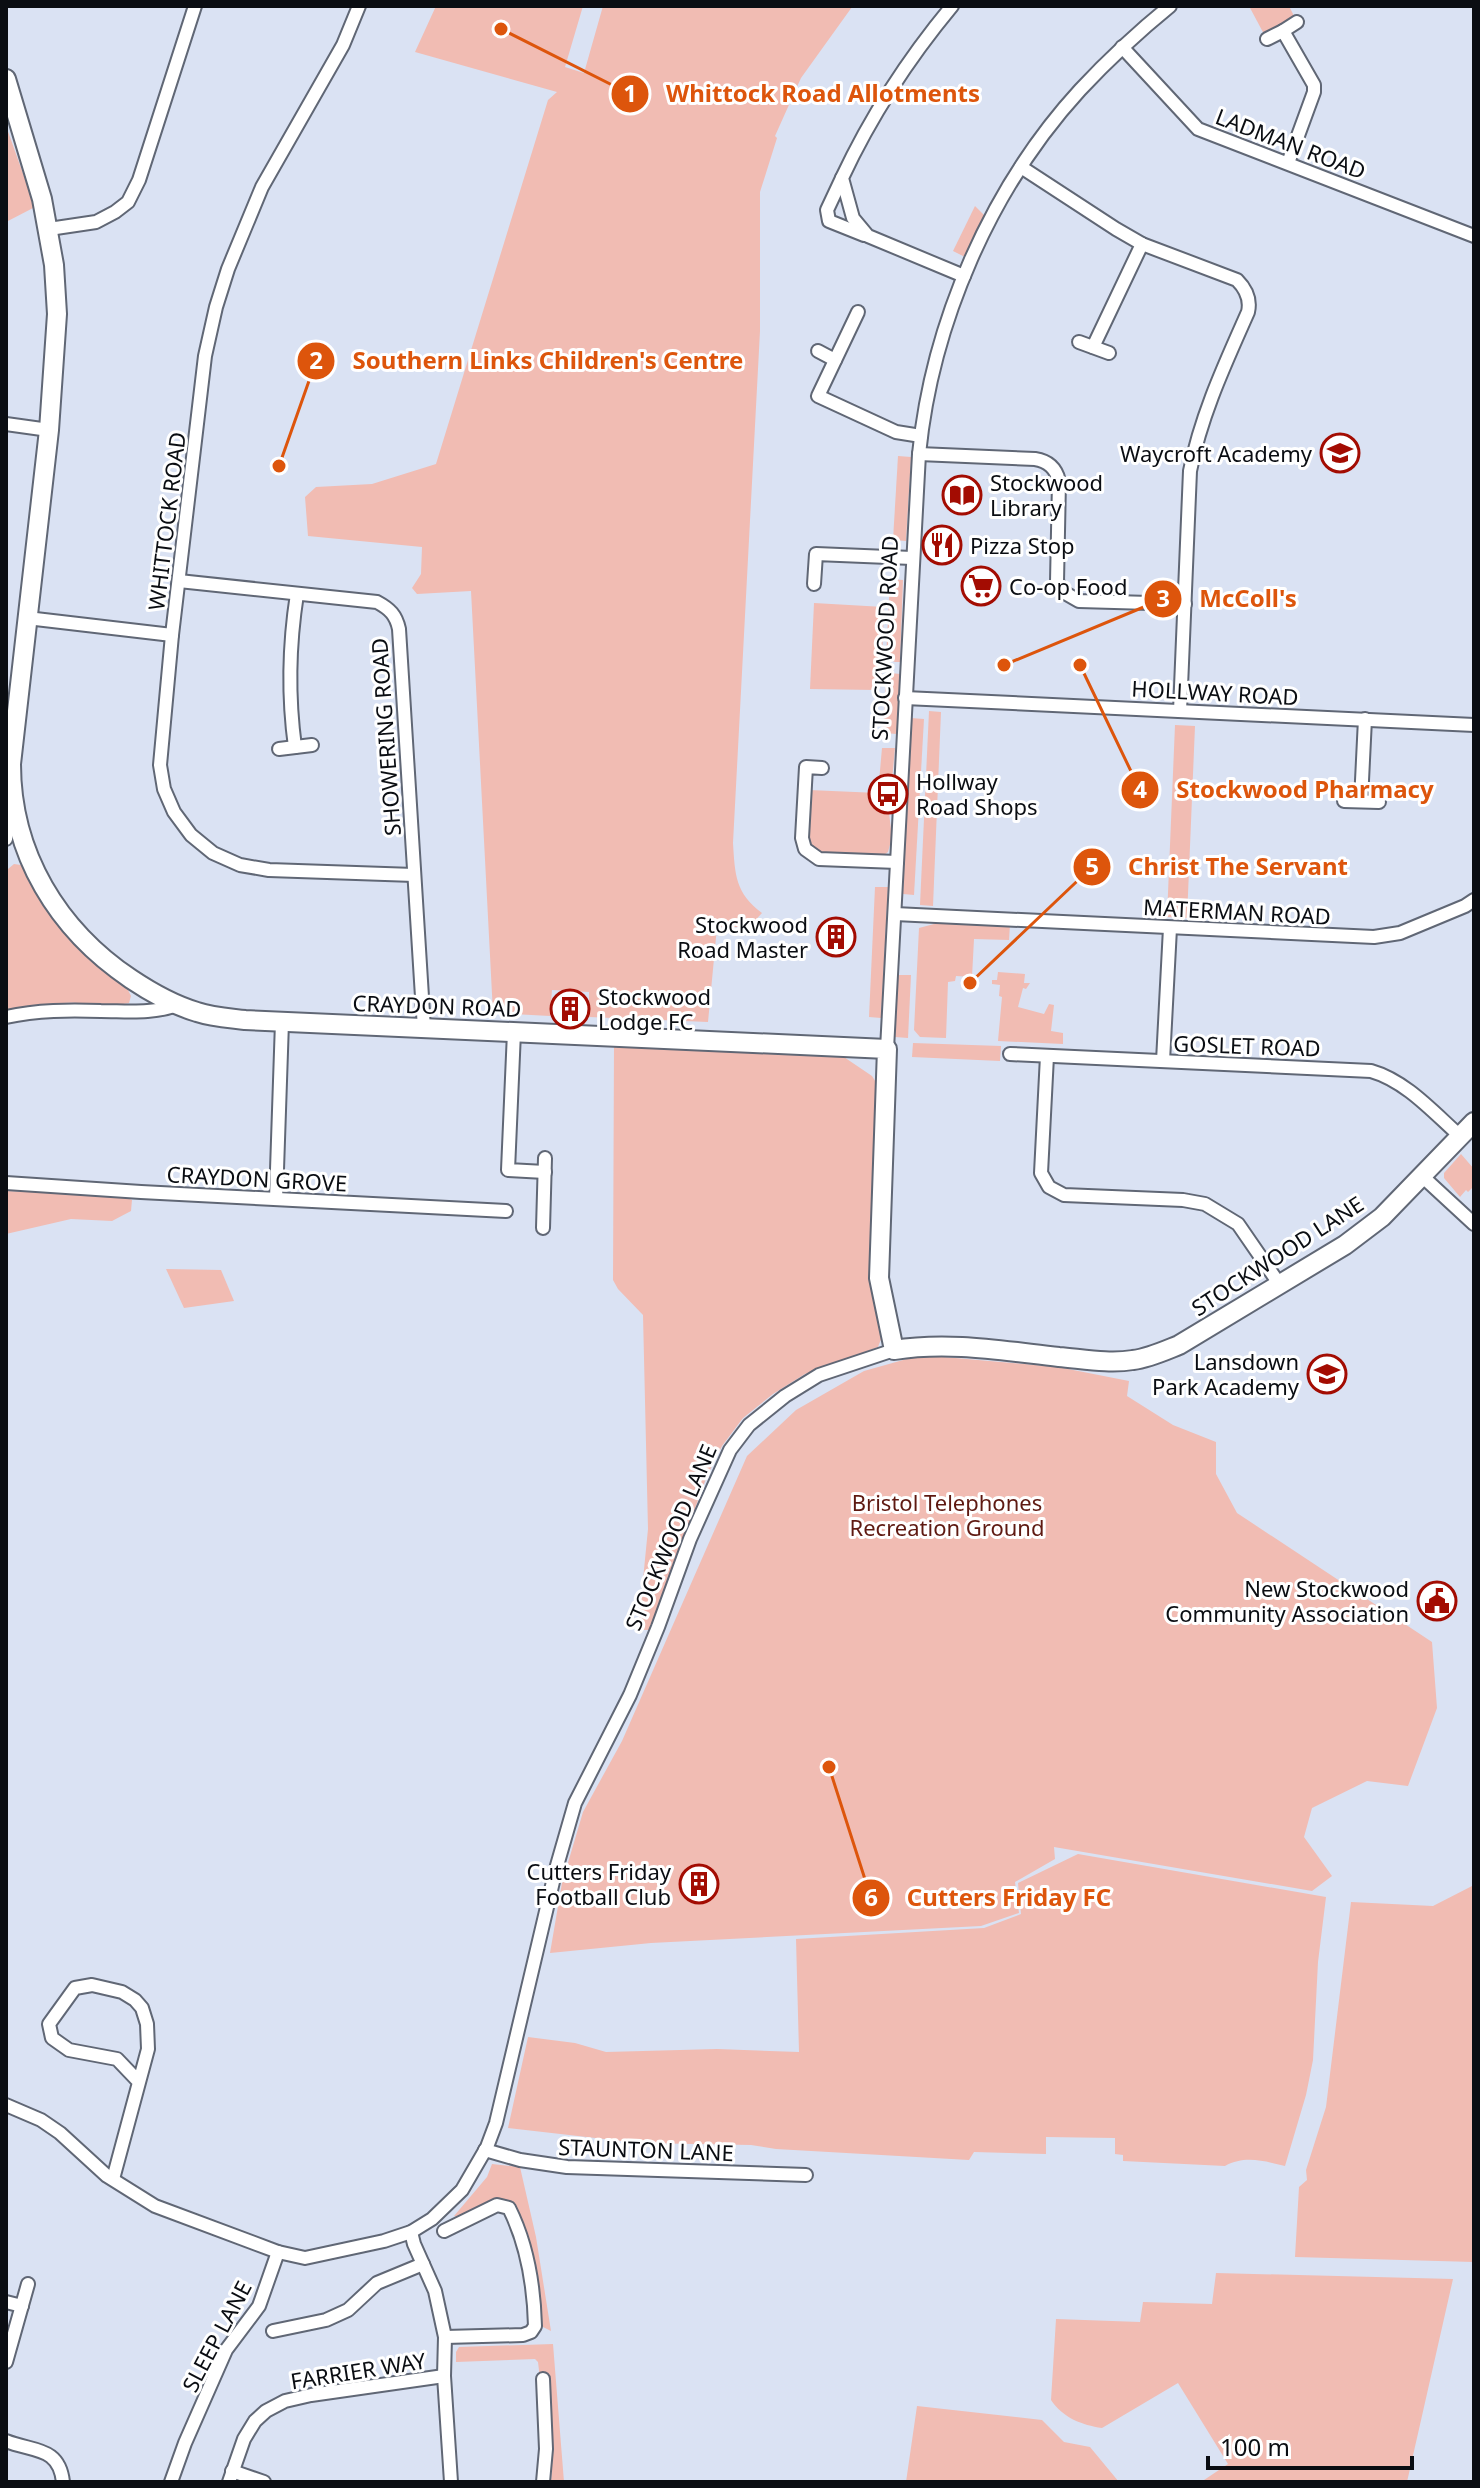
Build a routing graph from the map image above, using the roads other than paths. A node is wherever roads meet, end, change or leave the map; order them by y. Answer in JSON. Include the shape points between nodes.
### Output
{"nodes":[{"id":1,"x":195,"y":6,"type":"edge"},
{"id":2,"x":359,"y":6,"type":"edge"},
{"id":3,"x":952,"y":6,"type":"edge"},
{"id":4,"x":1170,"y":6,"type":"edge"},
{"id":5,"x":1297,"y":22,"type":"dead end"},
{"id":6,"x":1283,"y":31,"type":"junction"},
{"id":7,"x":1267,"y":39,"type":"dead end"},
{"id":8,"x":1122,"y":47,"type":"junction"},
{"id":9,"x":6,"y":79,"type":"edge"},
{"id":10,"x":1288,"y":163,"type":"junction"},
{"id":11,"x":1021,"y":167,"type":"junction"},
{"id":12,"x":842,"y":178,"type":"junction"},
{"id":13,"x":49,"y":229,"type":"junction"},
{"id":14,"x":1472,"y":230,"type":"edge"},
{"id":15,"x":868,"y":236,"type":"junction"},
{"id":16,"x":1142,"y":244,"type":"junction"},
{"id":17,"x":964,"y":276,"type":"junction"},
{"id":18,"x":858,"y":312,"type":"dead end"},
{"id":19,"x":1079,"y":342,"type":"dead end"},
{"id":20,"x":1093,"y":347,"type":"junction"},
{"id":21,"x":818,"y":351,"type":"dead end"},
{"id":22,"x":1109,"y":353,"type":"dead end"},
{"id":23,"x":835,"y":360,"type":"junction"},
{"id":24,"x":6,"y":424,"type":"edge"},
{"id":25,"x":49,"y":430,"type":"junction"},
{"id":26,"x":921,"y":436,"type":"junction"},
{"id":27,"x":919,"y":454,"type":"junction"},
{"id":28,"x":912,"y":558,"type":"junction"},
{"id":29,"x":179,"y":581,"type":"junction"},
{"id":30,"x":814,"y":584,"type":"dead end"},
{"id":31,"x":297,"y":594,"type":"junction"},
{"id":32,"x":1185,"y":604,"type":"junction"},
{"id":33,"x":27,"y":618,"type":"junction"},
{"id":34,"x":172,"y":635,"type":"junction"},
{"id":35,"x":905,"y":698,"type":"junction"},
{"id":36,"x":1180,"y":711,"type":"junction"},
{"id":37,"x":1365,"y":719,"type":"junction"},
{"id":38,"x":1474,"y":725,"type":"edge"},
{"id":39,"x":312,"y":745,"type":"dead end"},
{"id":40,"x":295,"y":747,"type":"junction"},
{"id":41,"x":279,"y":749,"type":"dead end"},
{"id":42,"x":9,"y":764,"type":"edge"},
{"id":43,"x":822,"y":768,"type":"dead end"},
{"id":44,"x":1344,"y":801,"type":"dead end"},
{"id":45,"x":1361,"y":801,"type":"junction"},
{"id":46,"x":1379,"y":802,"type":"dead end"},
{"id":47,"x":16,"y":814,"type":"junction"},
{"id":48,"x":6,"y":839,"type":"edge"},
{"id":49,"x":897,"y":862,"type":"junction"},
{"id":50,"x":414,"y":875,"type":"junction"},
{"id":51,"x":1474,"y":900,"type":"edge"},
{"id":52,"x":895,"y":914,"type":"junction"},
{"id":53,"x":1170,"y":928,"type":"junction"},
{"id":54,"x":178,"y":1005,"type":"junction"},
{"id":55,"x":6,"y":1017,"type":"edge"},
{"id":56,"x":282,"y":1022,"type":"junction"},
{"id":57,"x":424,"y":1029,"type":"junction"},
{"id":58,"x":514,"y":1032,"type":"junction"},
{"id":59,"x":887,"y":1049,"type":"junction"},
{"id":60,"x":1010,"y":1054,"type":"dead end"},
{"id":61,"x":1047,"y":1056,"type":"junction"},
{"id":62,"x":1163,"y":1061,"type":"junction"},
{"id":63,"x":1474,"y":1122,"type":"edge"},
{"id":64,"x":1460,"y":1136,"type":"junction"},
{"id":65,"x":545,"y":1158,"type":"dead end"},
{"id":66,"x":545,"y":1172,"type":"junction"},
{"id":67,"x":1422,"y":1176,"type":"junction"},
{"id":68,"x":6,"y":1183,"type":"edge"},
{"id":69,"x":276,"y":1199,"type":"junction"},
{"id":70,"x":506,"y":1211,"type":"dead end"},
{"id":71,"x":1474,"y":1224,"type":"edge"},
{"id":72,"x":543,"y":1228,"type":"dead end"},
{"id":73,"x":1280,"y":1285,"type":"junction"},
{"id":74,"x":894,"y":1350,"type":"junction"},
{"id":75,"x":139,"y":2082,"type":"junction"},
{"id":76,"x":6,"y":2105,"type":"edge"},
{"id":77,"x":485,"y":2150,"type":"junction"},
{"id":78,"x":806,"y":2175,"type":"dead end"},
{"id":79,"x":113,"y":2179,"type":"junction"},
{"id":80,"x":444,"y":2231,"type":"dead end"},
{"id":81,"x":411,"y":2232,"type":"junction"},
{"id":82,"x":278,"y":2252,"type":"junction"},
{"id":83,"x":423,"y":2264,"type":"junction"},
{"id":84,"x":28,"y":2284,"type":"dead end"},
{"id":85,"x":6,"y":2302,"type":"edge"},
{"id":86,"x":22,"y":2306,"type":"junction"},
{"id":87,"x":273,"y":2331,"type":"dead end"},
{"id":88,"x":445,"y":2337,"type":"junction"},
{"id":89,"x":6,"y":2362,"type":"edge"},
{"id":90,"x":444,"y":2376,"type":"junction"},
{"id":91,"x":543,"y":2379,"type":"dead end"},
{"id":92,"x":6,"y":2441,"type":"edge"},
{"id":93,"x":230,"y":2477,"type":"edge"},
{"id":94,"x":63,"y":2482,"type":"edge"},
{"id":95,"x":171,"y":2482,"type":"edge"},
{"id":96,"x":264,"y":2482,"type":"edge"},
{"id":97,"x":451,"y":2482,"type":"edge"},
{"id":98,"x":543,"y":2482,"type":"edge"}],
"edges":[{"from":1,"to":13,"type":"street","via":[[128,202],[96,222]]},
{"from":2,"to":29,"type":"street","name":"WHITTOCK ROAD","via":[[343,45],[262,187],[216,307],[205,356]]},
{"from":3,"to":12,"type":"street","via":[[886,98]]},
{"from":4,"to":8,"type":"street","name":"STOCKWOOD ROAD"},
{"from":5,"to":6,"type":"street"},
{"from":6,"to":7,"type":"street"},
{"from":6,"to":10,"type":"street","via":[[1314,85]]},
{"from":8,"to":10,"type":"street","name":"LADMAN ROAD","via":[[1198,129]]},
{"from":8,"to":11,"type":"street","name":"STOCKWOOD ROAD","via":[[1079,91]]},
{"from":9,"to":13,"type":"street","name":"CRAYDON ROAD"},
{"from":10,"to":14,"type":"street","name":"LADMAN ROAD"},
{"from":11,"to":16,"type":"street"},
{"from":11,"to":17,"type":"street","name":"STOCKWOOD ROAD"},
{"from":12,"to":15,"type":"street","via":[[853,218]]},
{"from":12,"to":15,"type":"street","via":[[827,210],[829,221]]},
{"from":13,"to":25,"type":"street","name":"CRAYDON ROAD","via":[[57,314]]},
{"from":15,"to":17,"type":"street"},
{"from":16,"to":20,"type":"street"},
{"from":16,"to":32,"type":"street","via":[[1237,280],[1249,299],[1194,450]]},
{"from":17,"to":26,"type":"street","name":"STOCKWOOD ROAD","via":[[940,348]]},
{"from":18,"to":23,"type":"street"},
{"from":19,"to":20,"type":"street"},
{"from":20,"to":22,"type":"street"},
{"from":21,"to":23,"type":"street"},
{"from":23,"to":26,"type":"street","via":[[816,400],[896,432]]},
{"from":24,"to":25,"type":"street"},
{"from":25,"to":33,"type":"street","name":"CRAYDON ROAD"},
{"from":26,"to":27,"type":"street","name":"STOCKWOOD ROAD"},
{"from":27,"to":28,"type":"street","name":"STOCKWOOD ROAD"},
{"from":27,"to":32,"type":"street","via":[[1048,463],[1059,481],[1057,582],[1065,593],[1079,601]]},
{"from":28,"to":30,"type":"street","via":[[816,554]]},
{"from":28,"to":35,"type":"street","name":"STOCKWOOD ROAD"},
{"from":29,"to":31,"type":"street","name":"SHOWERING ROAD"},
{"from":29,"to":34,"type":"street","name":"WHITTOCK ROAD"},
{"from":31,"to":40,"type":"street","via":[[289,674]]},
{"from":31,"to":50,"type":"street","name":"SHOWERING ROAD","via":[[377,602],[396,618]]},
{"from":32,"to":36,"type":"street"},
{"from":33,"to":34,"type":"street"},
{"from":33,"to":42,"type":"street","name":"CRAYDON ROAD"},
{"from":34,"to":50,"type":"street","name":"WHITTOCK ROAD","via":[[160,765],[174,812],[191,835],[240,865]]},
{"from":35,"to":36,"type":"street","name":"HOLLWAY ROAD"},
{"from":35,"to":49,"type":"street","name":"STOCKWOOD ROAD"},
{"from":36,"to":37,"type":"street","name":"HOLLWAY ROAD"},
{"from":37,"to":38,"type":"street","name":"HOLLWAY ROAD"},
{"from":37,"to":45,"type":"street"},
{"from":39,"to":40,"type":"street"},
{"from":40,"to":41,"type":"street"},
{"from":42,"to":47,"type":"street","name":"CRAYDON ROAD"},
{"from":43,"to":49,"type":"street","via":[[806,767],[805,849],[819,859]]},
{"from":44,"to":45,"type":"street"},
{"from":45,"to":46,"type":"street"},
{"from":47,"to":48,"type":"street"},
{"from":47,"to":54,"type":"street","name":"CRAYDON ROAD","via":[[33,869],[67,923],[116,969]]},
{"from":49,"to":52,"type":"street","name":"STOCKWOOD ROAD"},
{"from":50,"to":57,"type":"street","name":"SHOWERING ROAD"},
{"from":51,"to":53,"type":"street","name":"MATERMAN ROAD","via":[[1388,936]]},
{"from":52,"to":53,"type":"street","name":"MATERMAN ROAD"},
{"from":52,"to":59,"type":"street","name":"STOCKWOOD ROAD"},
{"from":53,"to":62,"type":"street"},
{"from":54,"to":55,"type":"street","name":"CRAYDON ROAD","via":[[140,1012],[45,1011]]},
{"from":54,"to":56,"type":"street","name":"CRAYDON ROAD","via":[[220,1017]]},
{"from":56,"to":57,"type":"street","name":"CRAYDON ROAD"},
{"from":56,"to":69,"type":"street"},
{"from":57,"to":58,"type":"street","name":"CRAYDON ROAD"},
{"from":58,"to":59,"type":"street","name":"CRAYDON ROAD"},
{"from":58,"to":66,"type":"street","via":[[508,1170]]},
{"from":59,"to":74,"type":"street","name":"STOCKWOOD ROAD","via":[[879,1278]]},
{"from":60,"to":61,"type":"street","name":"GOSLET ROAD"},
{"from":61,"to":62,"type":"street","name":"GOSLET ROAD"},
{"from":61,"to":73,"type":"street","via":[[1041,1173],[1049,1187],[1064,1195],[1205,1204],[1238,1224]]},
{"from":62,"to":64,"type":"street","name":"GOSLET ROAD","via":[[1371,1071],[1401,1085]]},
{"from":63,"to":64,"type":"street","name":"STOCKWOOD LANE"},
{"from":64,"to":67,"type":"street","name":"STOCKWOOD LANE"},
{"from":65,"to":66,"type":"street"},
{"from":66,"to":72,"type":"street"},
{"from":67,"to":71,"type":"street"},
{"from":67,"to":73,"type":"street","name":"STOCKWOOD LANE","via":[[1382,1217]]},
{"from":68,"to":69,"type":"street","name":"CRAYDON GROVE"},
{"from":69,"to":70,"type":"street","name":"CRAYDON GROVE"},
{"from":73,"to":74,"type":"street","name":"STOCKWOOD LANE","via":[[1179,1345],[1130,1361],[959,1345]]},
{"from":74,"to":77,"type":"street","name":"STOCKWOOD LANE","via":[[819,1375],[749,1425],[730,1450],[630,1695],[575,1803]]},
{"from":75,"to":75,"type":"street","via":[[149,2043],[142,2008],[122,1992],[92,1985],[75,1988],[49,2024],[52,2038],[69,2050],[117,2059]]},
{"from":75,"to":79,"type":"street"},
{"from":76,"to":79,"type":"street","via":[[60,2133]]},
{"from":77,"to":78,"type":"street","name":"STAUNTON LANE","via":[[567,2167]]},
{"from":77,"to":81,"type":"street","name":"STOCKWOOD LANE","via":[[462,2190]]},
{"from":79,"to":82,"type":"street","via":[[155,2206]]},
{"from":80,"to":88,"type":"street","via":[[497,2205],[509,2208],[529,2268],[535,2326],[523,2335]]},
{"from":81,"to":82,"type":"street","via":[[305,2258]]},
{"from":81,"to":83,"type":"street"},
{"from":82,"to":95,"type":"street","name":"SLEEP LANE","via":[[259,2306],[226,2350]]},
{"from":83,"to":87,"type":"street","via":[[377,2283],[337,2315]]},
{"from":83,"to":88,"type":"street"},
{"from":84,"to":86,"type":"street"},
{"from":85,"to":86,"type":"street"},
{"from":86,"to":89,"type":"street"},
{"from":88,"to":90,"type":"street"},
{"from":90,"to":93,"type":"street","name":"FARRIER WAY","via":[[285,2401],[255,2421]]},
{"from":90,"to":97,"type":"street"},
{"from":91,"to":98,"type":"street"},
{"from":92,"to":94,"type":"street","via":[[55,2458]]},
{"from":93,"to":96,"type":"street"}]}
